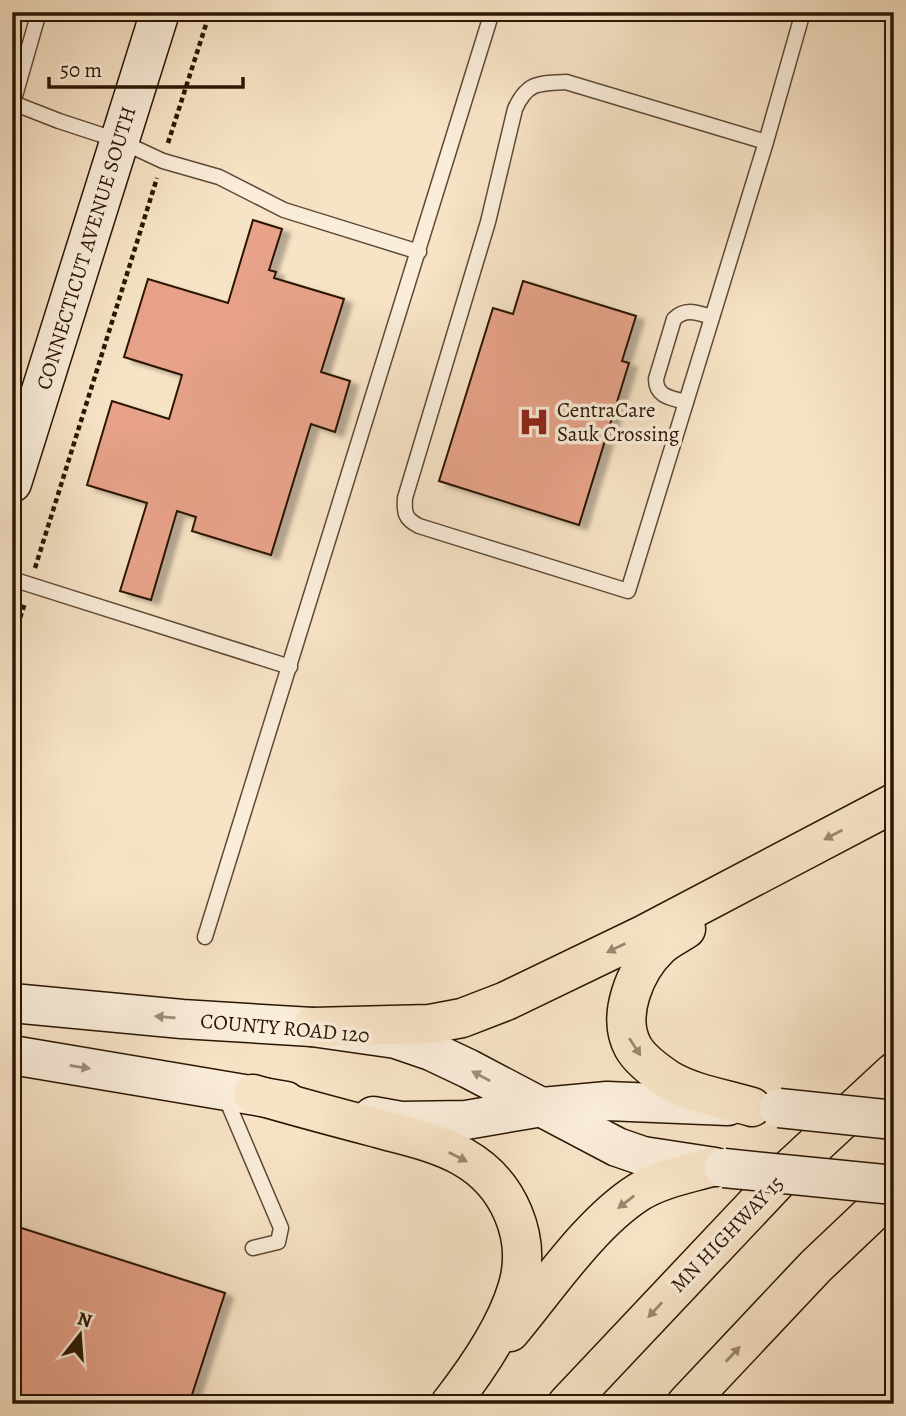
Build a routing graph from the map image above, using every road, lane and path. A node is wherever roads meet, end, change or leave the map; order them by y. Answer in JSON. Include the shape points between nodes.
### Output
{"nodes":[{"id":1,"x":39,"y":12,"type":"edge"},
{"id":2,"x":160,"y":12,"type":"edge"},
{"id":3,"x":210,"y":12,"type":"edge"},
{"id":4,"x":492,"y":12,"type":"edge"},
{"id":5,"x":803,"y":12,"type":"edge"},
{"id":6,"x":13,"y":104,"type":"edge"},
{"id":7,"x":120,"y":141,"type":"junction"},
{"id":8,"x":766,"y":142,"type":"junction"},
{"id":9,"x":163,"y":161,"type":"junction"},
{"id":10,"x":419,"y":252,"type":"junction"},
{"id":11,"x":712,"y":317,"type":"junction"},
{"id":12,"x":686,"y":402,"type":"junction"},
{"id":13,"x":12,"y":483,"type":"edge"},
{"id":14,"x":12,"y":579,"type":"edge"},
{"id":15,"x":30,"y":584,"type":"junction"},
{"id":16,"x":12,"y":642,"type":"edge"},
{"id":17,"x":290,"y":667,"type":"junction"},
{"id":18,"x":894,"y":803,"type":"edge"},
{"id":19,"x":763,"y":872,"type":"junction"},
{"id":20,"x":205,"y":937,"type":"dead end"},
{"id":21,"x":12,"y":1003,"type":"edge"},
{"id":22,"x":312,"y":1027,"type":"junction"},
{"id":23,"x":12,"y":1055,"type":"edge"},
{"id":24,"x":894,"y":1072,"type":"edge"},
{"id":25,"x":238,"y":1092,"type":"junction"},
{"id":26,"x":542,"y":1107,"type":"junction"},
{"id":27,"x":765,"y":1108,"type":"junction"},
{"id":28,"x":894,"y":1120,"type":"edge"},
{"id":29,"x":717,"y":1168,"type":"junction"},
{"id":30,"x":894,"y":1185,"type":"edge"},
{"id":31,"x":894,"y":1192,"type":"edge"},
{"id":32,"x":253,"y":1248,"type":"dead end"},
{"id":33,"x":457,"y":1394,"type":"edge"},
{"id":34,"x":567,"y":1404,"type":"edge"},
{"id":35,"x":687,"y":1404,"type":"edge"}],
"edges":[{"from":1,"to":6,"type":"lane"},
{"from":2,"to":7,"type":"street","name":"CONNECTICUT AVENUE SOUTH"},
{"from":3,"to":9,"type":"path"},
{"from":4,"to":10,"type":"lane"},
{"from":5,"to":8,"type":"lane"},
{"from":6,"to":7,"type":"lane"},
{"from":7,"to":9,"type":"lane"},
{"from":7,"to":13,"type":"street","name":"CONNECTICUT AVENUE SOUTH"},
{"from":8,"to":11,"type":"lane"},
{"from":8,"to":12,"type":"lane","via":[[566,82],[545,82],[521,95],[404,513],[419,526],[628,591]]},
{"from":9,"to":10,"type":"lane","via":[[219,177],[284,210]]},
{"from":9,"to":15,"type":"path"},
{"from":10,"to":17,"type":"lane"},
{"from":11,"to":12,"type":"lane"},
{"from":11,"to":12,"type":"lane","via":[[689,311],[674,319],[656,387],[661,394]]},
{"from":14,"to":15,"type":"lane"},
{"from":15,"to":16,"type":"path"},
{"from":15,"to":17,"type":"lane"},
{"from":17,"to":20,"type":"lane"},
{"from":18,"to":19,"type":"highway","one_way":true},
{"from":19,"to":22,"type":"highway","one_way":true,"via":[[584,963],[461,1018],[430,1024]]},
{"from":19,"to":27,"type":"highway","one_way":true,"via":[[659,947],[635,983],[627,1020],[634,1049],[670,1080]]},
{"from":22,"to":21,"type":"street","name":"COUNTY ROAD 120","one_way":true},
{"from":26,"to":22,"type":"street","name":"COUNTY ROAD 120","one_way":true,"via":[[431,1051],[396,1039]]},
{"from":23,"to":25,"type":"street","one_way":true},
{"from":24,"to":34,"type":"highway","name":"MN HIGHWAY 15","one_way":true,"via":[[785,1173]]},
{"from":25,"to":26,"type":"street","via":[[401,1121],[466,1120]]},
{"from":25,"to":32,"type":"lane","via":[[281,1228],[278,1241]]},
{"from":25,"to":33,"type":"highway","one_way":true,"via":[[413,1138],[463,1157],[495,1182],[511,1206],[518,1228],[521,1267],[506,1315]]},
{"from":26,"to":27,"type":"street","via":[[607,1101]]},
{"from":26,"to":29,"type":"street","name":"COUNTY ROAD 120","via":[[617,1147]]},
{"from":27,"to":28,"type":"street","bridge":true},
{"from":29,"to":30,"type":"street","name":"COUNTY ROAD 120","bridge":true},
{"from":29,"to":33,"type":"highway","one_way":true,"via":[[666,1180],[612,1213]]},
{"from":35,"to":31,"type":"highway","one_way":true,"via":[[816,1266]]}]}
